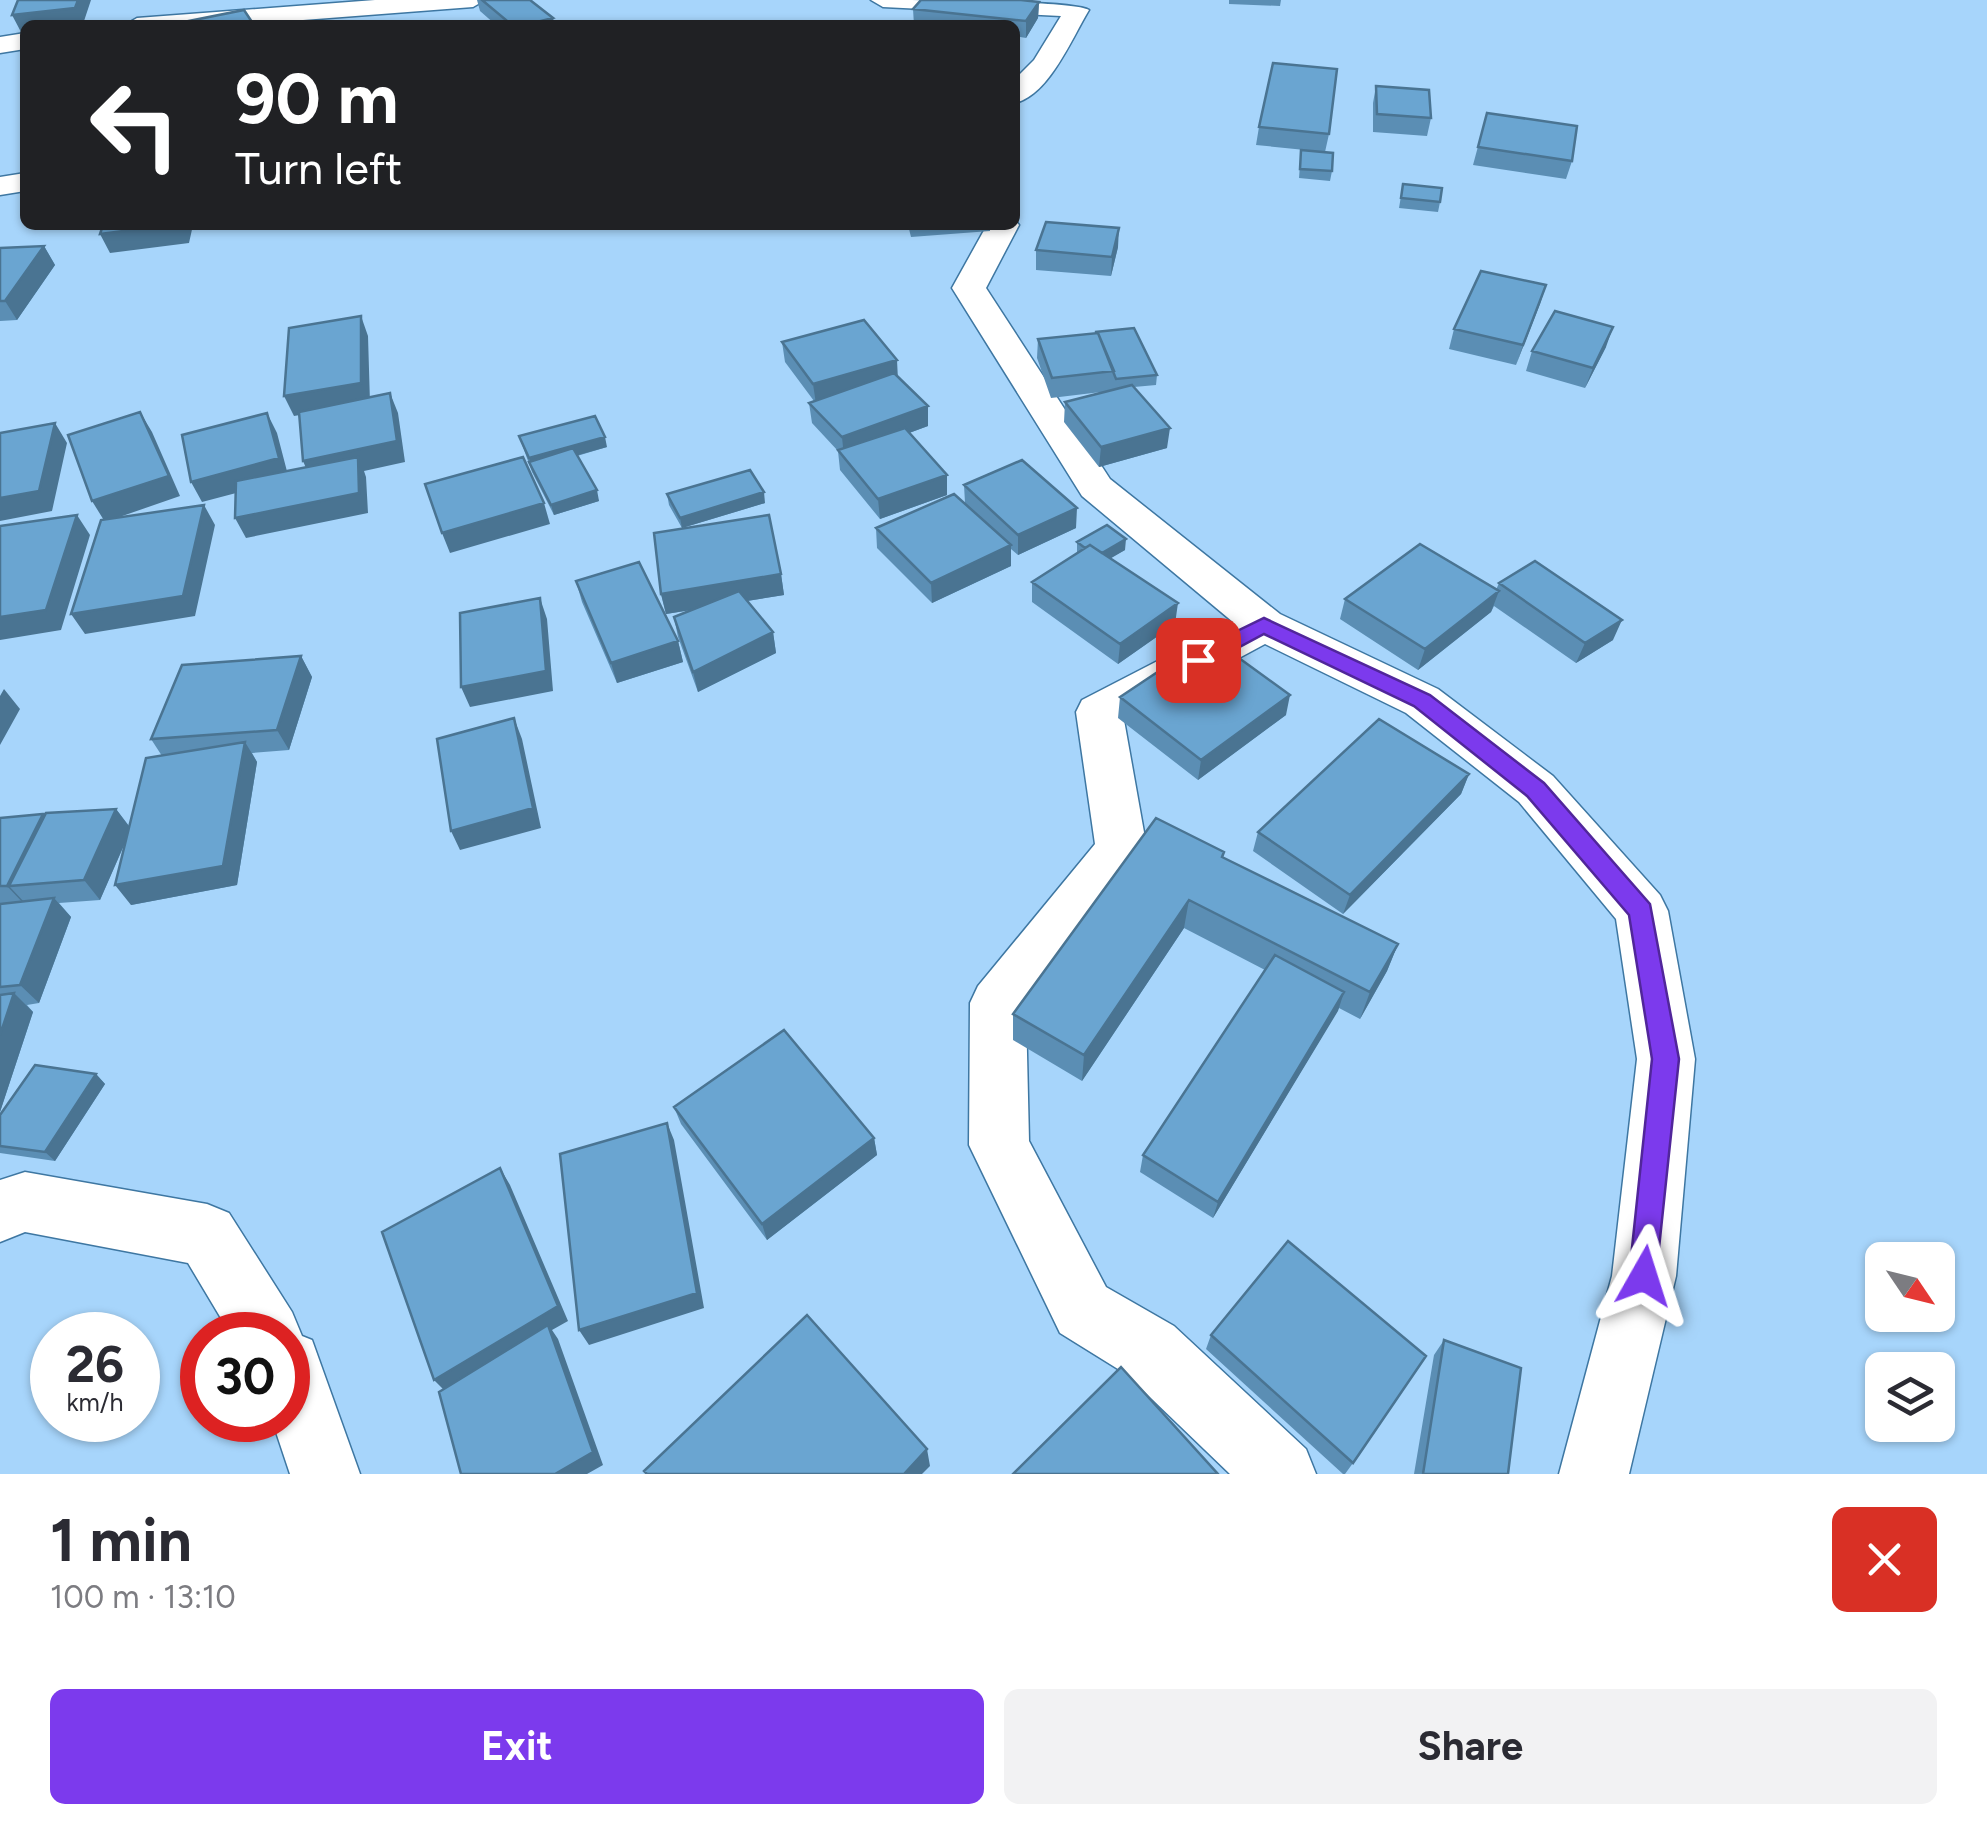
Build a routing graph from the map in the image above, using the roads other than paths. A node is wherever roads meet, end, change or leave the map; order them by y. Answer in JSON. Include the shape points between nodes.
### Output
{"nodes":[{"id":1,"x":472,"y":0,"type":"edge"},
{"id":2,"x":883,"y":0,"type":"edge"},
{"id":3,"x":204,"y":20,"type":"edge"},
{"id":4,"x":1020,"y":90,"type":"edge"},
{"id":5,"x":1000,"y":230,"type":"edge"},
{"id":6,"x":1264,"y":625,"type":"junction"},
{"id":7,"x":0,"y":1211,"type":"edge"},
{"id":8,"x":255,"y":1312,"type":"edge"},
{"id":9,"x":310,"y":1428,"type":"edge"},
{"id":10,"x":326,"y":1474,"type":"edge"},
{"id":11,"x":1281,"y":1474,"type":"edge"},
{"id":12,"x":1594,"y":1474,"type":"edge"}],
"edges":[{"from":1,"to":3,"type":"street"},
{"from":2,"to":4,"type":"street","via":[[1077,10]]},
{"from":5,"to":6,"type":"street","via":[[969,288],[1096,487]]},
{"from":6,"to":11,"type":"street","via":[[1099,712],[1121,848],[998,1003],[999,1146],[1083,1310],[1150,1350]]},
{"from":6,"to":12,"type":"street","via":[[1422,700],[1536,789],[1641,912],[1666,1059],[1644,1276]]},
{"from":7,"to":8,"type":"street","via":[[25,1202],[207,1235]]},
{"from":9,"to":10,"type":"street"}]}
